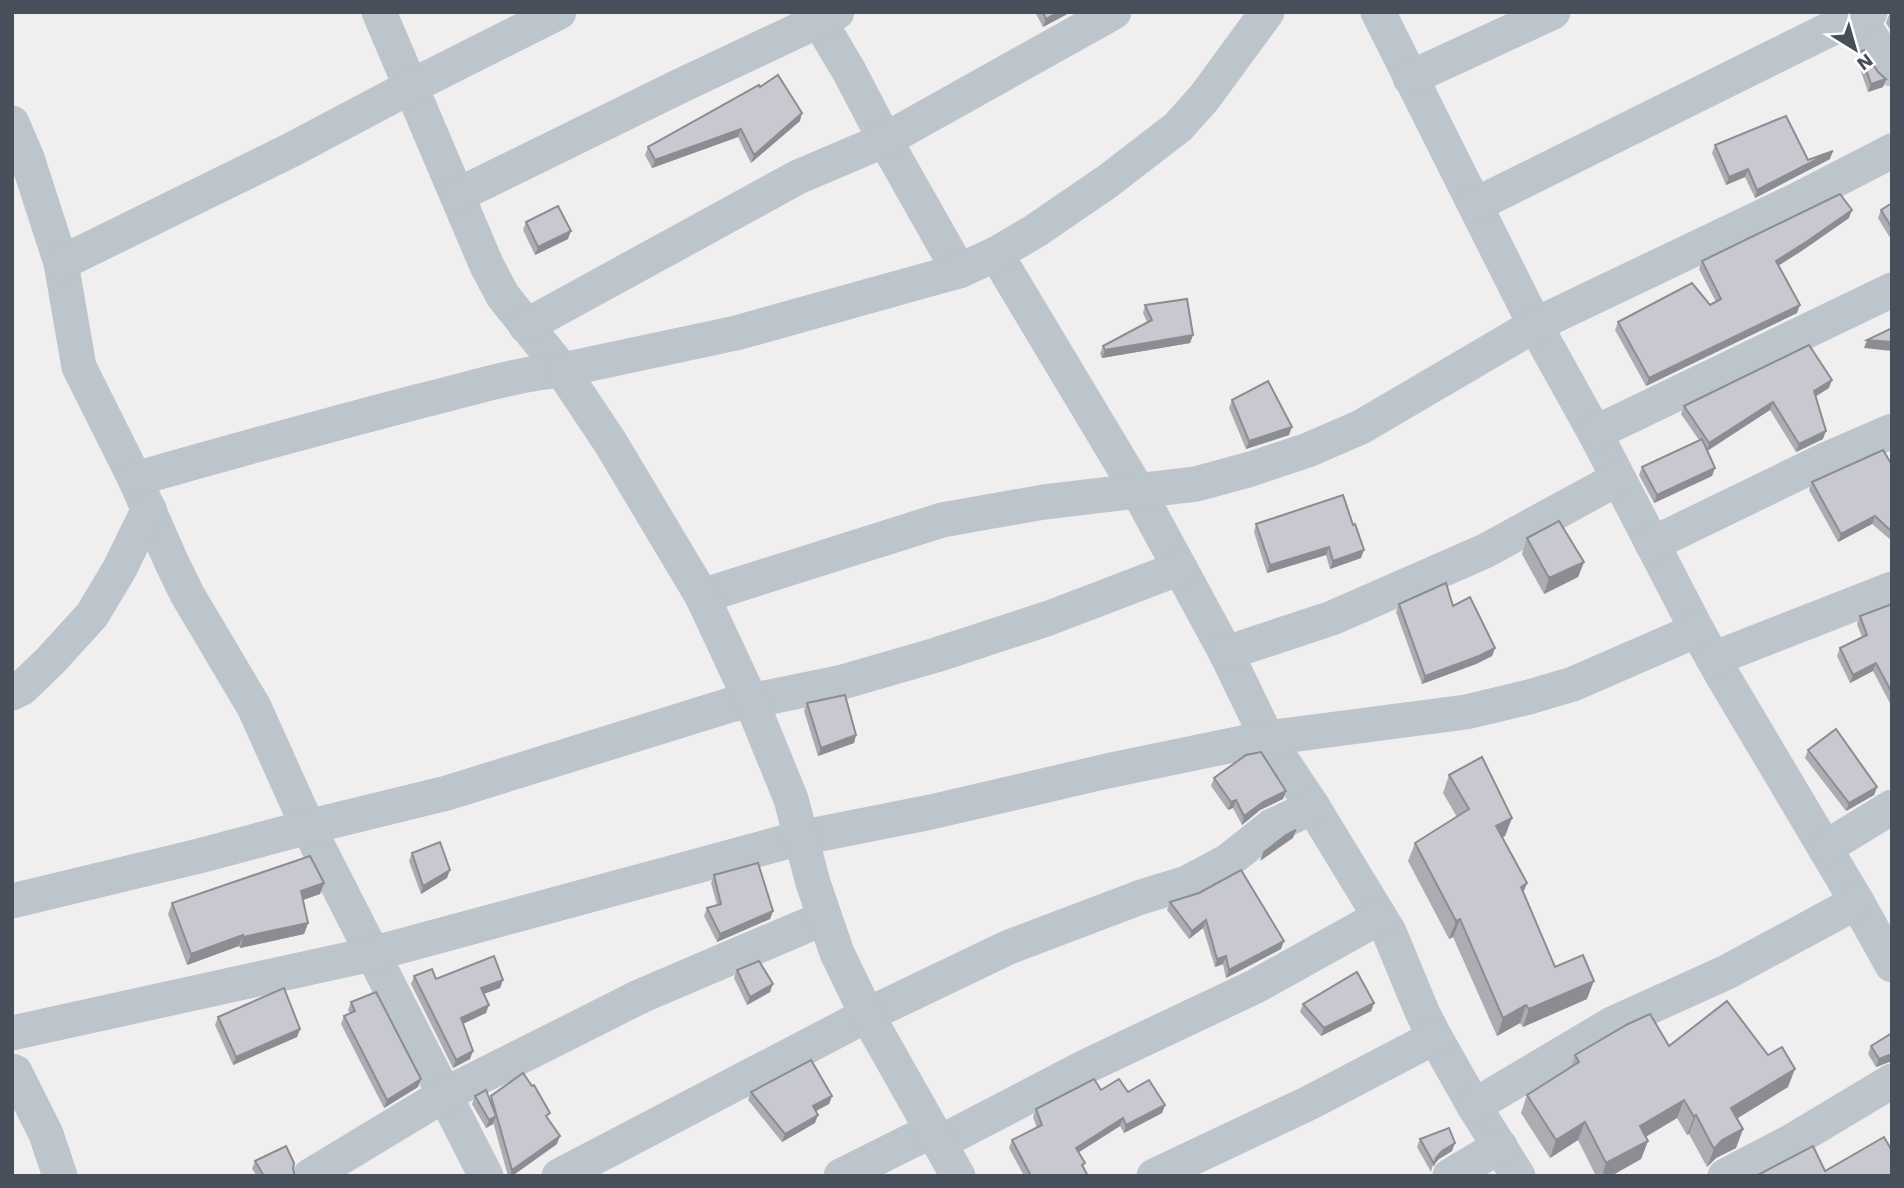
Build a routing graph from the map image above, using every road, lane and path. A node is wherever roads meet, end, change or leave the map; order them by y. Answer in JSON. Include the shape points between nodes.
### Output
{"nodes":[{"id":1,"x":379,"y":12,"type":"edge"},
{"id":2,"x":559,"y":12,"type":"edge"},
{"id":3,"x":1114,"y":12,"type":"edge"},
{"id":4,"x":1267,"y":12,"type":"edge"},
{"id":5,"x":1378,"y":12,"type":"edge"},
{"id":6,"x":1553,"y":12,"type":"edge"},
{"id":7,"x":1861,"y":14,"type":"edge"},
{"id":8,"x":823,"y":15,"type":"edge"},
{"id":9,"x":1892,"y":69,"type":"edge"},
{"id":10,"x":1410,"y":78,"type":"junction"},
{"id":11,"x":410,"y":87,"type":"junction"},
{"id":12,"x":12,"y":123,"type":"edge"},
{"id":13,"x":885,"y":140,"type":"junction"},
{"id":14,"x":1892,"y":151,"type":"edge"},
{"id":15,"x":458,"y":195,"type":"junction"},
{"id":16,"x":1475,"y":205,"type":"junction"},
{"id":17,"x":996,"y":254,"type":"junction"},
{"id":18,"x":61,"y":263,"type":"junction"},
{"id":19,"x":959,"y":271,"type":"junction"},
{"id":20,"x":1892,"y":290,"type":"edge"},
{"id":21,"x":1535,"y":325,"type":"junction"},
{"id":22,"x":526,"y":326,"type":"junction"},
{"id":23,"x":562,"y":370,"type":"junction"},
{"id":24,"x":1892,"y":430,"type":"edge"},
{"id":25,"x":1595,"y":433,"type":"junction"},
{"id":26,"x":1617,"y":479,"type":"junction"},
{"id":27,"x":1138,"y":491,"type":"junction"},
{"id":28,"x":142,"y":494,"type":"junction"},
{"id":29,"x":1652,"y":544,"type":"junction"},
{"id":30,"x":1180,"y":568,"type":"junction"},
{"id":31,"x":1892,"y":589,"type":"edge"},
{"id":32,"x":702,"y":596,"type":"junction"},
{"id":33,"x":1705,"y":644,"type":"junction"},
{"id":34,"x":1226,"y":653,"type":"junction"},
{"id":35,"x":12,"y":693,"type":"edge"},
{"id":36,"x":751,"y":701,"type":"junction"},
{"id":37,"x":1267,"y":738,"type":"junction"},
{"id":38,"x":1313,"y":807,"type":"junction"},
{"id":39,"x":1892,"y":807,"type":"edge"},
{"id":40,"x":307,"y":827,"type":"junction"},
{"id":41,"x":800,"y":838,"type":"junction"},
{"id":42,"x":1825,"y":848,"type":"junction"},
{"id":43,"x":12,"y":901,"type":"edge"},
{"id":44,"x":1857,"y":902,"type":"junction"},
{"id":45,"x":1380,"y":917,"type":"junction"},
{"id":46,"x":824,"y":918,"type":"junction"},
{"id":47,"x":1887,"y":943,"type":"edge"},
{"id":48,"x":372,"y":954,"type":"junction"},
{"id":49,"x":867,"y":1015,"type":"junction"},
{"id":50,"x":12,"y":1034,"type":"edge"},
{"id":51,"x":1436,"y":1037,"type":"junction"},
{"id":52,"x":12,"y":1070,"type":"edge"},
{"id":53,"x":1892,"y":1081,"type":"edge"},
{"id":54,"x":444,"y":1095,"type":"junction"},
{"id":55,"x":1474,"y":1107,"type":"junction"},
{"id":56,"x":935,"y":1137,"type":"junction"},
{"id":57,"x":1500,"y":1146,"type":"junction"},
{"id":58,"x":60,"y":1176,"type":"edge"},
{"id":59,"x":310,"y":1176,"type":"edge"},
{"id":60,"x":486,"y":1176,"type":"edge"},
{"id":61,"x":559,"y":1176,"type":"edge"},
{"id":62,"x":841,"y":1176,"type":"edge"},
{"id":63,"x":958,"y":1176,"type":"edge"},
{"id":64,"x":1154,"y":1176,"type":"edge"},
{"id":65,"x":1450,"y":1176,"type":"edge"},
{"id":66,"x":1518,"y":1176,"type":"edge"},
{"id":67,"x":1725,"y":1176,"type":"edge"}],
"edges":[{"from":1,"to":11,"type":"street"},
{"from":2,"to":11,"type":"street"},
{"from":3,"to":13,"type":"street"},
{"from":4,"to":17,"type":"street","via":[[1178,127],[1108,181]]},
{"from":5,"to":10,"type":"street"},
{"from":6,"to":10,"type":"street"},
{"from":7,"to":9,"type":"street"},
{"from":7,"to":16,"type":"street"},
{"from":8,"to":13,"type":"street"},
{"from":8,"to":15,"type":"street"},
{"from":10,"to":16,"type":"street"},
{"from":11,"to":15,"type":"street"},
{"from":11,"to":18,"type":"street"},
{"from":12,"to":18,"type":"street"},
{"from":13,"to":19,"type":"street"},
{"from":13,"to":22,"type":"street","via":[[798,177]]},
{"from":14,"to":21,"type":"street"},
{"from":15,"to":22,"type":"street","via":[[487,266]]},
{"from":16,"to":21,"type":"street"},
{"from":17,"to":19,"type":"street"},
{"from":17,"to":27,"type":"street"},
{"from":18,"to":28,"type":"street","via":[[79,367]]},
{"from":19,"to":23,"type":"street","via":[[736,333]]},
{"from":20,"to":25,"type":"street"},
{"from":21,"to":25,"type":"street"},
{"from":21,"to":27,"type":"street","via":[[1361,427],[1308,450],[1196,484]]},
{"from":22,"to":23,"type":"street"},
{"from":23,"to":28,"type":"street","via":[[537,372],[293,434]]},
{"from":23,"to":32,"type":"street"},
{"from":24,"to":29,"type":"street"},
{"from":25,"to":26,"type":"street"},
{"from":26,"to":29,"type":"street"},
{"from":26,"to":34,"type":"street","via":[[1485,551],[1332,618]]},
{"from":27,"to":30,"type":"street"},
{"from":27,"to":32,"type":"street","via":[[942,520]]},
{"from":28,"to":35,"type":"street","via":[[119,570],[92,615],[51,660]]},
{"from":28,"to":40,"type":"street","via":[[187,594],[254,707]]},
{"from":29,"to":33,"type":"street"},
{"from":30,"to":34,"type":"street"},
{"from":30,"to":36,"type":"street","via":[[936,655],[839,683]]},
{"from":31,"to":33,"type":"street"},
{"from":32,"to":36,"type":"street"},
{"from":33,"to":37,"type":"street","via":[[1466,712]]},
{"from":33,"to":42,"type":"street"},
{"from":34,"to":37,"type":"street"},
{"from":36,"to":40,"type":"street","via":[[446,793]]},
{"from":36,"to":41,"type":"street","via":[[791,799]]},
{"from":37,"to":38,"type":"street"},
{"from":37,"to":41,"type":"street"},
{"from":38,"to":45,"type":"street"},
{"from":38,"to":49,"type":"street","via":[[1272,826],[1228,861],[1187,883],[1009,947]]},
{"from":39,"to":42,"type":"street"},
{"from":40,"to":43,"type":"street"},
{"from":40,"to":48,"type":"street"},
{"from":41,"to":46,"type":"street"},
{"from":41,"to":48,"type":"street"},
{"from":42,"to":44,"type":"street"},
{"from":44,"to":47,"type":"street"},
{"from":44,"to":55,"type":"street","via":[[1727,972],[1612,1024]]},
{"from":45,"to":51,"type":"street"},
{"from":45,"to":56,"type":"street","via":[[1256,985]]},
{"from":46,"to":49,"type":"street"},
{"from":46,"to":54,"type":"street","via":[[641,996]]},
{"from":48,"to":50,"type":"street"},
{"from":48,"to":54,"type":"street"},
{"from":49,"to":56,"type":"street"},
{"from":49,"to":61,"type":"street"},
{"from":51,"to":55,"type":"street"},
{"from":51,"to":64,"type":"street"},
{"from":52,"to":58,"type":"street","via":[[46,1134]]},
{"from":53,"to":67,"type":"street"},
{"from":54,"to":59,"type":"street"},
{"from":54,"to":60,"type":"street"},
{"from":55,"to":57,"type":"street"},
{"from":56,"to":62,"type":"street"},
{"from":56,"to":63,"type":"street"},
{"from":57,"to":65,"type":"street"},
{"from":57,"to":66,"type":"street"}]}
